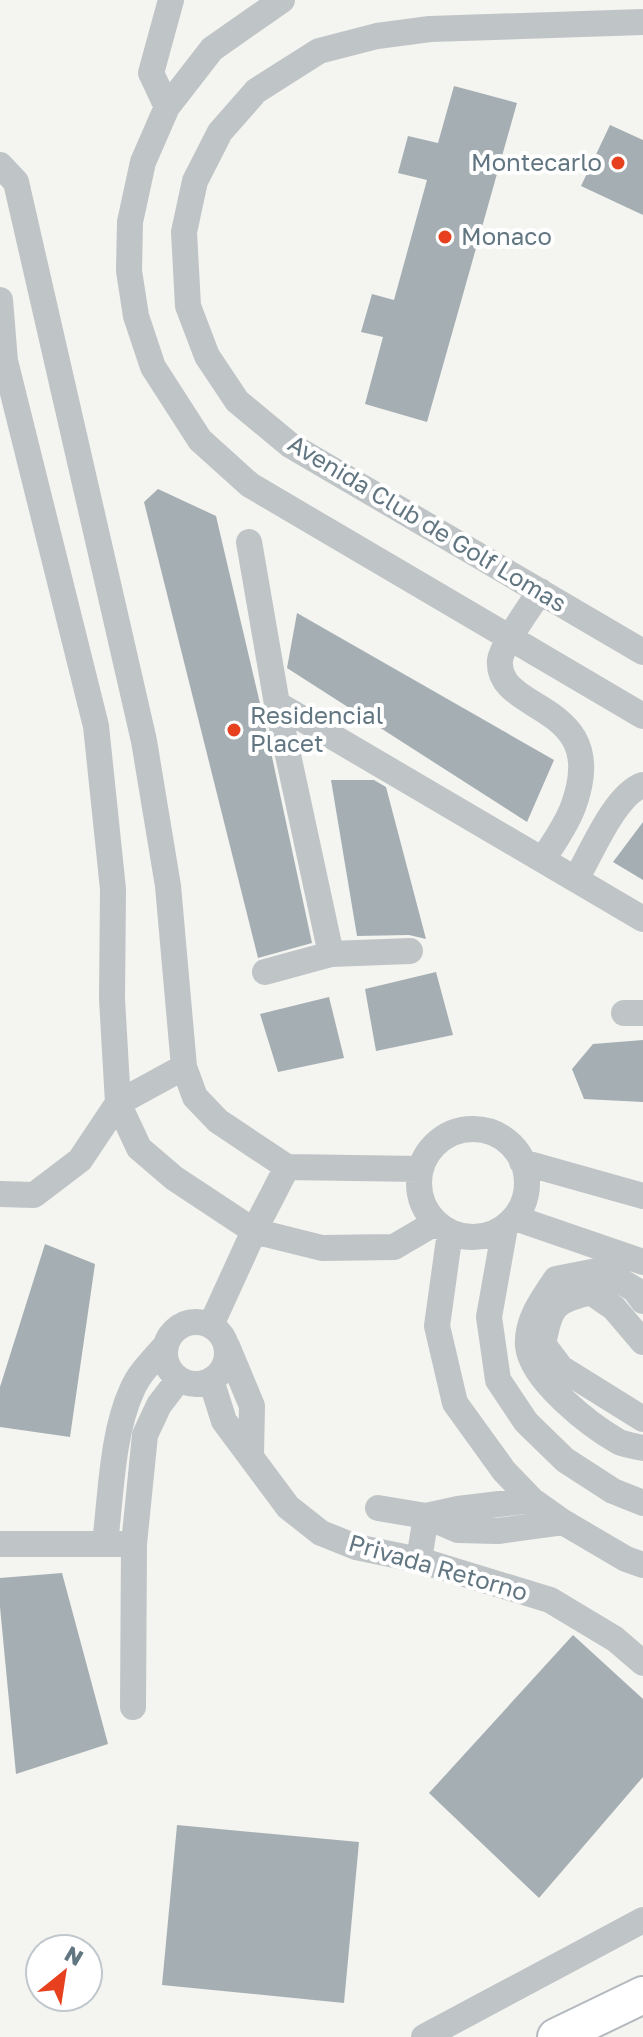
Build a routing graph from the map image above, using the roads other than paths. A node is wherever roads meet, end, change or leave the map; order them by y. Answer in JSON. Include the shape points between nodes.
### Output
{"nodes":[{"id":1,"x":171,"y":0,"type":"edge"},
{"id":2,"x":282,"y":0,"type":"edge"},
{"id":3,"x":643,"y":22,"type":"edge"},
{"id":4,"x":167,"y":107,"type":"junction"},
{"id":5,"x":0,"y":165,"type":"edge"},
{"id":6,"x":0,"y":300,"type":"edge"},
{"id":7,"x":249,"y":542,"type":"dead end"},
{"id":8,"x":540,"y":591,"type":"junction"},
{"id":9,"x":510,"y":639,"type":"junction"},
{"id":10,"x":643,"y":652,"type":"edge"},
{"id":11,"x":277,"y":704,"type":"junction"},
{"id":12,"x":643,"y":716,"type":"edge"},
{"id":13,"x":643,"y":785,"type":"edge"},
{"id":14,"x":543,"y":860,"type":"junction"},
{"id":15,"x":576,"y":879,"type":"junction"},
{"id":16,"x":643,"y":919,"type":"edge"},
{"id":17,"x":410,"y":951,"type":"dead end"},
{"id":18,"x":331,"y":954,"type":"junction"},
{"id":19,"x":265,"y":972,"type":"dead end"},
{"id":20,"x":184,"y":1067,"type":"junction"},
{"id":21,"x":118,"y":1103,"type":"junction"},
{"id":22,"x":522,"y":1162,"type":"junction"},
{"id":23,"x":287,"y":1167,"type":"junction"},
{"id":24,"x":420,"y":1169,"type":"junction"},
{"id":25,"x":0,"y":1194,"type":"edge"},
{"id":26,"x":643,"y":1196,"type":"edge"},
{"id":27,"x":510,"y":1222,"type":"junction"},
{"id":28,"x":443,"y":1228,"type":"junction"},
{"id":29,"x":254,"y":1231,"type":"junction"},
{"id":30,"x":643,"y":1262,"type":"edge"},
{"id":31,"x":643,"y":1301,"type":"edge"},
{"id":32,"x":217,"y":1331,"type":"junction"},
{"id":33,"x":643,"y":1342,"type":"edge"},
{"id":34,"x":166,"y":1345,"type":"junction"},
{"id":35,"x":179,"y":1379,"type":"junction"},
{"id":36,"x":211,"y":1380,"type":"junction"},
{"id":37,"x":643,"y":1419,"type":"edge"},
{"id":38,"x":120,"y":1427,"type":"junction"},
{"id":39,"x":145,"y":1435,"type":"junction"},
{"id":40,"x":643,"y":1448,"type":"edge"},
{"id":41,"x":251,"y":1454,"type":"junction"},
{"id":42,"x":532,"y":1500,"type":"junction"},
{"id":43,"x":643,"y":1503,"type":"edge"},
{"id":44,"x":378,"y":1508,"type":"dead end"},
{"id":45,"x":426,"y":1516,"type":"junction"},
{"id":46,"x":563,"y":1522,"type":"junction"},
{"id":47,"x":105,"y":1543,"type":"junction"},
{"id":48,"x":0,"y":1544,"type":"edge"},
{"id":49,"x":134,"y":1544,"type":"junction"},
{"id":50,"x":419,"y":1560,"type":"junction"},
{"id":51,"x":643,"y":1565,"type":"edge"},
{"id":52,"x":643,"y":1663,"type":"edge"},
{"id":53,"x":133,"y":1707,"type":"dead end"},
{"id":54,"x":643,"y":1920,"type":"edge"},
{"id":55,"x":643,"y":1995,"type":"edge"},
{"id":56,"x":424,"y":2037,"type":"edge"},
{"id":57,"x":556,"y":2037,"type":"edge"}],
"edges":[{"from":1,"to":4,"type":"street","via":[[151,73]]},
{"from":2,"to":4,"type":"street","via":[[212,49]]},
{"from":3,"to":8,"type":"street","name":"Avenida Club de Golf Lomas","via":[[430,29],[319,51],[256,91],[220,132],[195,181],[184,232],[188,306],[207,356],[237,401],[290,445]]},
{"from":4,"to":9,"type":"street","via":[[143,162],[130,222],[129,271],[136,316],[153,367],[200,440],[250,485]]},
{"from":5,"to":20,"type":"street","via":[[16,182],[144,741],[168,886]]},
{"from":6,"to":21,"type":"street","via":[[5,361],[96,726],[113,889]]},
{"from":7,"to":11,"type":"street"},
{"from":8,"to":9,"type":"street"},
{"from":8,"to":10,"type":"street","name":"Avenida Club de Golf Lomas"},
{"from":9,"to":12,"type":"street"},
{"from":9,"to":14,"type":"street","via":[[500,660],[504,676],[515,691],[564,724],[578,745],[583,767],[573,809]]},
{"from":11,"to":14,"type":"street"},
{"from":11,"to":18,"type":"street"},
{"from":13,"to":15,"type":"street","via":[[621,800]]},
{"from":14,"to":15,"type":"street"},
{"from":15,"to":16,"type":"street"},
{"from":17,"to":18,"type":"street"},
{"from":18,"to":19,"type":"street"},
{"from":20,"to":21,"type":"street"},
{"from":20,"to":23,"type":"street","via":[[195,1097],[218,1121]]},
{"from":21,"to":25,"type":"street","via":[[80,1160],[34,1195]]},
{"from":21,"to":29,"type":"street","via":[[139,1148]]},
{"from":22,"to":24,"type":"street","via":[[498,1135],[474,1129],[440,1140]]},
{"from":22,"to":26,"type":"street"},
{"from":22,"to":27,"type":"street","via":[[527,1191]]},
{"from":23,"to":24,"type":"street"},
{"from":23,"to":29,"type":"street"},
{"from":24,"to":28,"type":"street","via":[[418,1184],[426,1212]]},
{"from":27,"to":28,"type":"street","via":[[479,1237]]},
{"from":27,"to":30,"type":"street"},
{"from":27,"to":43,"type":"street","via":[[489,1317],[498,1380],[526,1422],[565,1460]]},
{"from":28,"to":29,"type":"street","via":[[394,1247],[322,1248]]},
{"from":28,"to":42,"type":"street","via":[[437,1326],[455,1403]]},
{"from":29,"to":32,"type":"street"},
{"from":31,"to":40,"type":"street","via":[[634,1289],[602,1270],[556,1279],[534,1314],[528,1346],[540,1377],[579,1412],[621,1443]]},
{"from":32,"to":34,"type":"street","via":[[193,1322],[175,1330]]},
{"from":32,"to":36,"type":"street","via":[[227,1353],[223,1369]]},
{"from":32,"to":41,"type":"street","via":[[252,1406]]},
{"from":33,"to":37,"type":"street","via":[[614,1308],[591,1292],[564,1299],[549,1315],[543,1344],[561,1368]]},
{"from":34,"to":35,"type":"street","via":[[165,1363]]},
{"from":34,"to":38,"type":"street","via":[[132,1388]]},
{"from":35,"to":36,"type":"street","via":[[195,1384]]},
{"from":35,"to":39,"type":"street"},
{"from":36,"to":41,"type":"street","name":"Privada Retorno","via":[[224,1421]]},
{"from":38,"to":39,"type":"street"},
{"from":38,"to":47,"type":"street"},
{"from":39,"to":49,"type":"street"},
{"from":41,"to":50,"type":"street","name":"Privada Retorno","via":[[288,1507],[321,1533],[356,1547]]},
{"from":42,"to":45,"type":"street"},
{"from":42,"to":46,"type":"street"},
{"from":44,"to":45,"type":"street"},
{"from":45,"to":46,"type":"street","via":[[458,1530],[498,1531]]},
{"from":45,"to":50,"type":"street"},
{"from":46,"to":51,"type":"street"},
{"from":47,"to":48,"type":"street"},
{"from":47,"to":49,"type":"street"},
{"from":49,"to":53,"type":"street"},
{"from":50,"to":52,"type":"street","name":"Privada Retorno","via":[[550,1600],[615,1639]]},
{"from":54,"to":56,"type":"street"},
{"from":55,"to":57,"type":"main road"}]}
